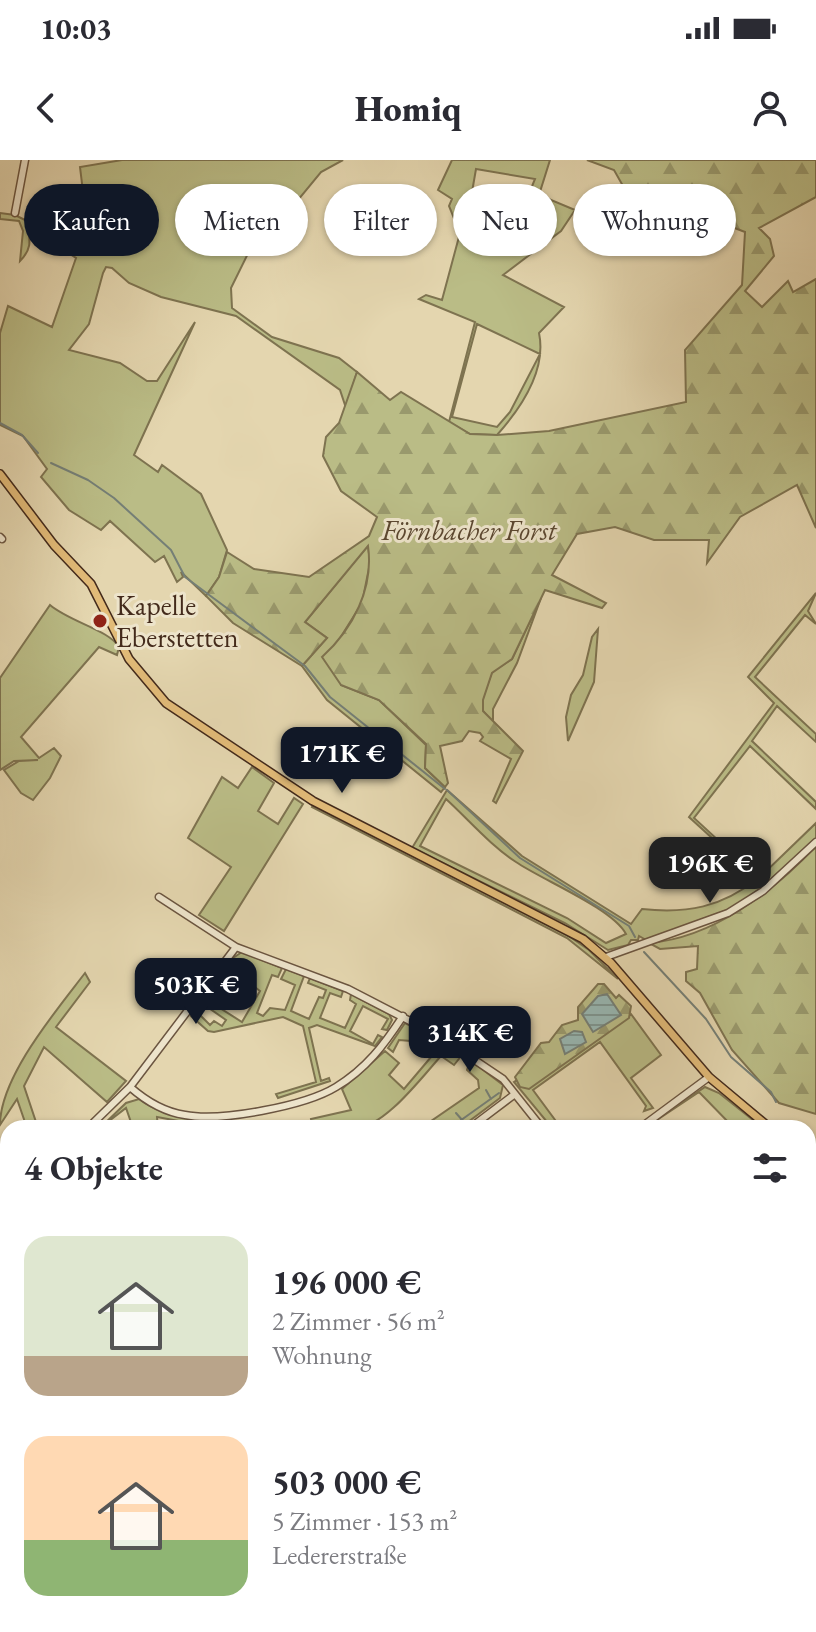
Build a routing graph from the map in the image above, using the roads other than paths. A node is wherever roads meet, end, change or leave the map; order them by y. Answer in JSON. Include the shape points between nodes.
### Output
{"nodes":[{"id":1,"x":25,"y":160,"type":"edge"},
{"id":2,"x":15,"y":213,"type":"dead end"},
{"id":3,"x":0,"y":474,"type":"edge"},
{"id":4,"x":816,"y":842,"type":"edge"},
{"id":5,"x":159,"y":897,"type":"dead end"},
{"id":6,"x":236,"y":947,"type":"junction"},
{"id":7,"x":606,"y":957,"type":"junction"},
{"id":8,"x":403,"y":1016,"type":"junction"},
{"id":9,"x":709,"y":1077,"type":"junction"},
{"id":10,"x":130,"y":1087,"type":"junction"},
{"id":11,"x":515,"y":1094,"type":"junction"},
{"id":12,"x":96,"y":1120,"type":"edge"},
{"id":13,"x":481,"y":1120,"type":"edge"},
{"id":14,"x":536,"y":1120,"type":"edge"},
{"id":15,"x":651,"y":1120,"type":"edge"},
{"id":16,"x":760,"y":1120,"type":"edge"}],
"edges":[{"from":1,"to":2,"type":"street"},
{"from":3,"to":7,"type":"main road","via":[[91,584],[129,659],[176,711],[283,781],[441,869],[565,928]]},
{"from":4,"to":7,"type":"street","via":[[763,891],[728,913]]},
{"from":5,"to":6,"type":"street"},
{"from":6,"to":8,"type":"street","via":[[332,982]]},
{"from":6,"to":10,"type":"street"},
{"from":7,"to":9,"type":"main road"},
{"from":8,"to":10,"type":"street","via":[[370,1061],[337,1087],[311,1098],[201,1117],[166,1110]]},
{"from":8,"to":11,"type":"street","via":[[491,1070]]},
{"from":9,"to":15,"type":"street"},
{"from":9,"to":16,"type":"main road"},
{"from":10,"to":12,"type":"street"},
{"from":11,"to":13,"type":"street"},
{"from":11,"to":14,"type":"street"}]}
